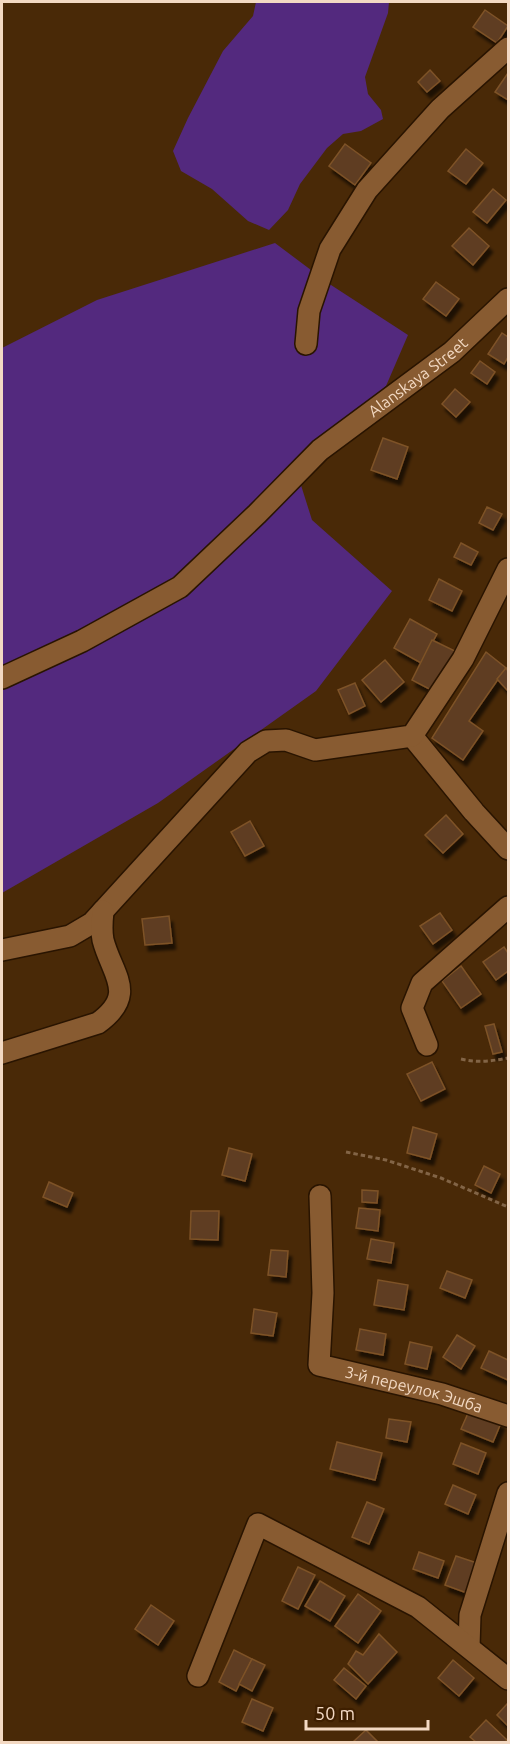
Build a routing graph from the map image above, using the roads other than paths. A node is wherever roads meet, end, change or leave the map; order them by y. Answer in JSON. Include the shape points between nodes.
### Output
{"nodes":[{"id":1,"x":508,"y":48,"type":"edge"},
{"id":2,"x":508,"y":299,"type":"edge"},
{"id":3,"x":306,"y":344,"type":"dead end"},
{"id":4,"x":508,"y":568,"type":"edge"},
{"id":5,"x":2,"y":678,"type":"edge"},
{"id":6,"x":412,"y":736,"type":"junction"},
{"id":7,"x":508,"y":849,"type":"edge"},
{"id":8,"x":508,"y":907,"type":"edge"},
{"id":9,"x":103,"y":911,"type":"junction"},
{"id":10,"x":2,"y":950,"type":"edge"},
{"id":11,"x":427,"y":1045,"type":"dead end"},
{"id":12,"x":2,"y":1053,"type":"edge"},
{"id":13,"x":320,"y":1196,"type":"dead end"},
{"id":14,"x":508,"y":1416,"type":"edge"},
{"id":15,"x":508,"y":1493,"type":"edge"},
{"id":16,"x":468,"y":1647,"type":"junction"},
{"id":17,"x":198,"y":1676,"type":"dead end"},
{"id":18,"x":508,"y":1679,"type":"edge"}],
"edges":[{"from":1,"to":3,"type":"street","via":[[440,109],[368,190],[330,249],[309,311]]},
{"from":2,"to":5,"type":"street","name":"Alanskaya Street","via":[[452,352],[320,450],[180,587],[82,641]]},
{"from":4,"to":6,"type":"street","via":[[463,659]]},
{"from":6,"to":7,"type":"street"},
{"from":6,"to":9,"type":"street","via":[[315,750],[286,740],[266,741],[248,752]]},
{"from":8,"to":11,"type":"street","via":[[422,983],[412,1008]]},
{"from":9,"to":10,"type":"street","via":[[70,936]]},
{"from":9,"to":12,"type":"street","via":[[104,941],[121,983],[111,1013],[98,1023]]},
{"from":13,"to":14,"type":"street","name":"3-й переулок Эшба","via":[[323,1293],[319,1365],[442,1394]]},
{"from":15,"to":16,"type":"street","via":[[470,1615]]},
{"from":16,"to":17,"type":"street","via":[[418,1607],[258,1524]]},
{"from":16,"to":18,"type":"street"}]}
